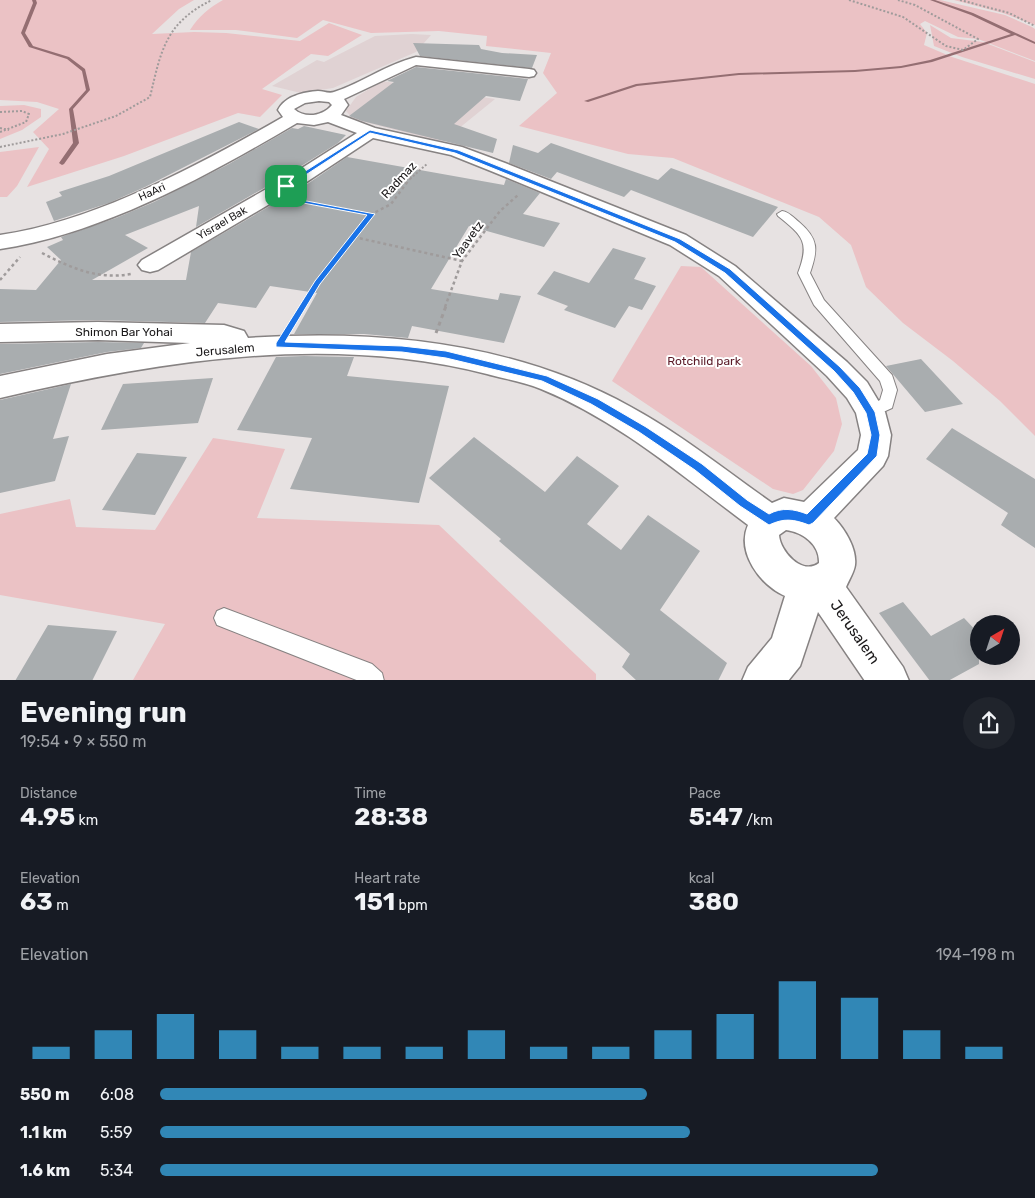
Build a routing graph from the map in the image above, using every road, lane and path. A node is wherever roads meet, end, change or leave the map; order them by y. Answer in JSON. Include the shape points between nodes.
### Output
{"nodes":[{"id":1,"x":212,"y":0,"type":"edge"},
{"id":2,"x":850,"y":0,"type":"edge"},
{"id":3,"x":898,"y":0,"type":"edge"},
{"id":4,"x":960,"y":0,"type":"edge"},
{"id":5,"x":1035,"y":26,"type":"edge"},
{"id":6,"x":529,"y":73,"type":"dead end"},
{"id":7,"x":330,"y":107,"type":"junction"},
{"id":8,"x":0,"y":112,"type":"edge"},
{"id":9,"x":294,"y":118,"type":"junction"},
{"id":10,"x":0,"y":128,"type":"edge"},
{"id":11,"x":10,"y":130,"type":"junction"},
{"id":12,"x":0,"y":132,"type":"edge"},
{"id":13,"x":370,"y":132,"type":"junction"},
{"id":14,"x":0,"y":147,"type":"edge"},
{"id":15,"x":446,"y":149,"type":"junction"},
{"id":16,"x":534,"y":181,"type":"junction"},
{"id":17,"x":269,"y":196,"type":"junction"},
{"id":18,"x":372,"y":214,"type":"junction"},
{"id":19,"x":782,"y":214,"type":"dead end"},
{"id":20,"x":354,"y":237,"type":"junction"},
{"id":21,"x":7,"y":241,"type":"edge"},
{"id":22,"x":462,"y":261,"type":"junction"},
{"id":23,"x":150,"y":265,"type":"joint"},
{"id":24,"x":0,"y":280,"type":"edge"},
{"id":25,"x":0,"y":333,"type":"edge"},
{"id":26,"x":279,"y":345,"type":"junction"},
{"id":27,"x":235,"y":349,"type":"junction"},
{"id":28,"x":430,"y":352,"type":"junction"},
{"id":29,"x":0,"y":387,"type":"edge"},
{"id":30,"x":870,"y":412,"type":"junction"},
{"id":31,"x":769,"y":520,"type":"junction"},
{"id":32,"x":809,"y":520,"type":"junction"},
{"id":33,"x":813,"y":584,"type":"junction"},
{"id":34,"x":224,"y":618,"type":"dead end"},
{"id":35,"x":374,"y":680,"type":"edge"},
{"id":36,"x":762,"y":680,"type":"edge"},
{"id":37,"x":889,"y":680,"type":"edge"}],
"edges":[{"from":1,"to":14,"type":"path","via":[[186,17],[170,34],[161,52],[150,97],[116,116],[63,134]]},
{"from":2,"to":3,"type":"path","via":[[902,17],[946,46],[963,50],[978,39],[915,5]]},
{"from":4,"to":5,"type":"path","via":[[1008,12]]},
{"from":6,"to":7,"type":"street","via":[[416,62],[405,64]]},
{"from":7,"to":9,"type":"street","via":[[311,120]]},
{"from":7,"to":9,"type":"street","via":[[310,97],[293,102],[286,110]]},
{"from":7,"to":13,"type":"street"},
{"from":8,"to":11,"type":"path","via":[[22,111],[29,114],[26,122]]},
{"from":9,"to":21,"type":"street","name":"HaAri","via":[[248,146],[104,213]]},
{"from":10,"to":11,"type":"path"},
{"from":11,"to":12,"type":"path"},
{"from":13,"to":15,"type":"street"},
{"from":13,"to":17,"type":"street","name":"Yisrael Bak"},
{"from":15,"to":16,"type":"street"},
{"from":15,"to":18,"type":"path","name":"Radmaz","via":[[414,174],[391,204]]},
{"from":16,"to":22,"type":"path","name":"Yaavetz","via":[[500,211]]},
{"from":16,"to":30,"type":"street","via":[[678,240],[727,271],[837,369]]},
{"from":17,"to":18,"type":"path"},
{"from":17,"to":23,"type":"street","name":"Yisrael Bak"},
{"from":18,"to":20,"type":"path","name":"Radmaz"},
{"from":19,"to":30,"type":"lane","via":[[802,230],[811,245],[804,273],[819,302],[887,379],[890,390],[887,404]]},
{"from":20,"to":22,"type":"path"},
{"from":20,"to":26,"type":"path","name":"Radmaz","via":[[318,282]]},
{"from":21,"to":23,"type":"path","via":[[102,277],[129,275]]},
{"from":21,"to":24,"type":"path","via":[[21,258]]},
{"from":22,"to":28,"type":"path","name":"Yaavetz"},
{"from":25,"to":27,"type":"street","name":"Shimon Bar Yohai","via":[[224,334],[236,338],[238,344]]},
{"from":26,"to":27,"type":"street","name":"Jerusalem"},
{"from":26,"to":28,"type":"street","name":"Jerusalem"},
{"from":27,"to":29,"type":"street","name":"Jerusalem","via":[[55,373]]},
{"from":28,"to":31,"type":"street","name":"Jerusalem","via":[[544,378],[594,401],[699,467]]},
{"from":30,"to":32,"type":"street","via":[[876,435],[872,456]]},
{"from":31,"to":32,"type":"street","via":[[784,514]]},
{"from":31,"to":33,"type":"street","via":[[762,528],[763,551],[779,572],[792,581]]},
{"from":32,"to":33,"type":"street","via":[[826,533],[837,557],[836,569],[830,578]]},
{"from":33,"to":36,"type":"street","via":[[786,652]]},
{"from":33,"to":37,"type":"street","name":"Jerusalem"},
{"from":34,"to":35,"type":"lane","via":[[365,671]]}]}
